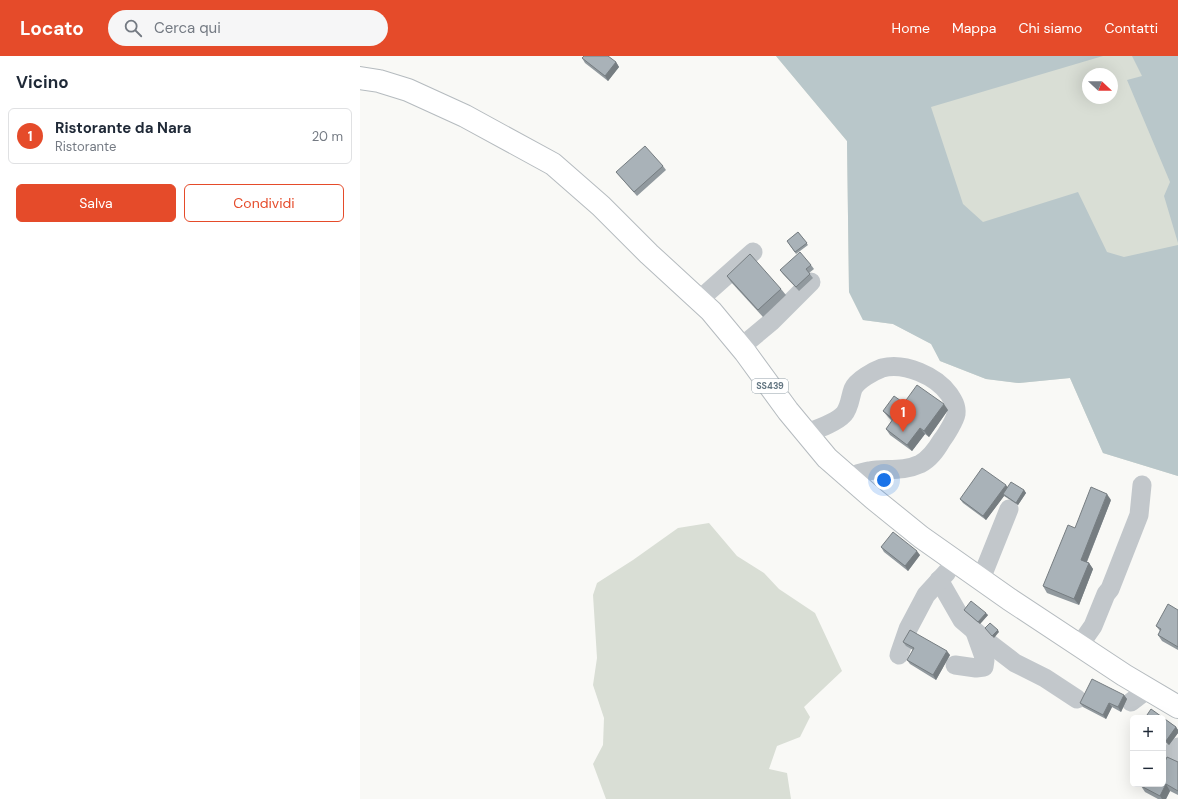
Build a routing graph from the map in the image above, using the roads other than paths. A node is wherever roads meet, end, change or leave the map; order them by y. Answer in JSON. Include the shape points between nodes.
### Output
{"nodes":[{"id":1,"x":360,"y":78,"type":"edge"},
{"id":2,"x":754,"y":252,"type":"dead end"},
{"id":3,"x":811,"y":282,"type":"edge"},
{"id":4,"x":700,"y":300,"type":"junction"},
{"id":5,"x":741,"y":347,"type":"junction"},
{"id":6,"x":806,"y":433,"type":"junction"},
{"id":7,"x":849,"y":477,"type":"junction"},
{"id":8,"x":1142,"y":485,"type":"dead end"},
{"id":9,"x":1009,"y":509,"type":"dead end"},
{"id":10,"x":956,"y":562,"type":"junction"},
{"id":11,"x":981,"y":579,"type":"junction"},
{"id":12,"x":939,"y":580,"type":"junction"},
{"id":13,"x":975,"y":631,"type":"junction"},
{"id":14,"x":1079,"y":646,"type":"junction"},
{"id":15,"x":899,"y":655,"type":"dead end"},
{"id":16,"x":955,"y":665,"type":"dead end"},
{"id":17,"x":1148,"y":689,"type":"junction"},
{"id":18,"x":1078,"y":699,"type":"dead end"},
{"id":19,"x":1131,"y":702,"type":"dead end"},
{"id":20,"x":1178,"y":707,"type":"edge"},
{"id":21,"x":1178,"y":747,"type":"edge"},
{"id":22,"x":1166,"y":763,"type":"edge"}],
"edges":[{"from":1,"to":4,"type":"main road","number":"SS439","via":[[408,90],[465,116],[553,164]]},
{"from":2,"to":4,"type":"lane"},
{"from":3,"to":5,"type":"lane","via":[[771,322]]},
{"from":4,"to":5,"type":"main road","number":"SS439"},
{"from":5,"to":6,"type":"main road","number":"SS439"},
{"from":6,"to":7,"type":"main road","number":"SS439","via":[[827,458]]},
{"from":6,"to":7,"type":"lane","via":[[828,425],[844,415],[854,387],[863,378],[882,368],[916,370],[933,378],[946,390],[955,403],[956,414],[933,455],[920,464],[902,470],[869,471]]},
{"from":7,"to":10,"type":"main road","number":"SS439","via":[[874,500]]},
{"from":8,"to":14,"type":"lane","via":[[1139,515],[1110,590],[1093,626]]},
{"from":9,"to":11,"type":"lane"},
{"from":10,"to":11,"type":"main road","number":"SS439"},
{"from":10,"to":12,"type":"lane"},
{"from":11,"to":14,"type":"main road","number":"SS439"},
{"from":12,"to":13,"type":"lane","via":[[962,620]]},
{"from":12,"to":15,"type":"lane","via":[[926,595],[908,630]]},
{"from":13,"to":16,"type":"lane","via":[[985,660],[984,668]]},
{"from":13,"to":18,"type":"lane","via":[[1015,663]]},
{"from":14,"to":17,"type":"main road","number":"SS439"},
{"from":17,"to":19,"type":"lane"},
{"from":17,"to":20,"type":"main road","number":"SS439"},
{"from":21,"to":22,"type":"lane"}]}
